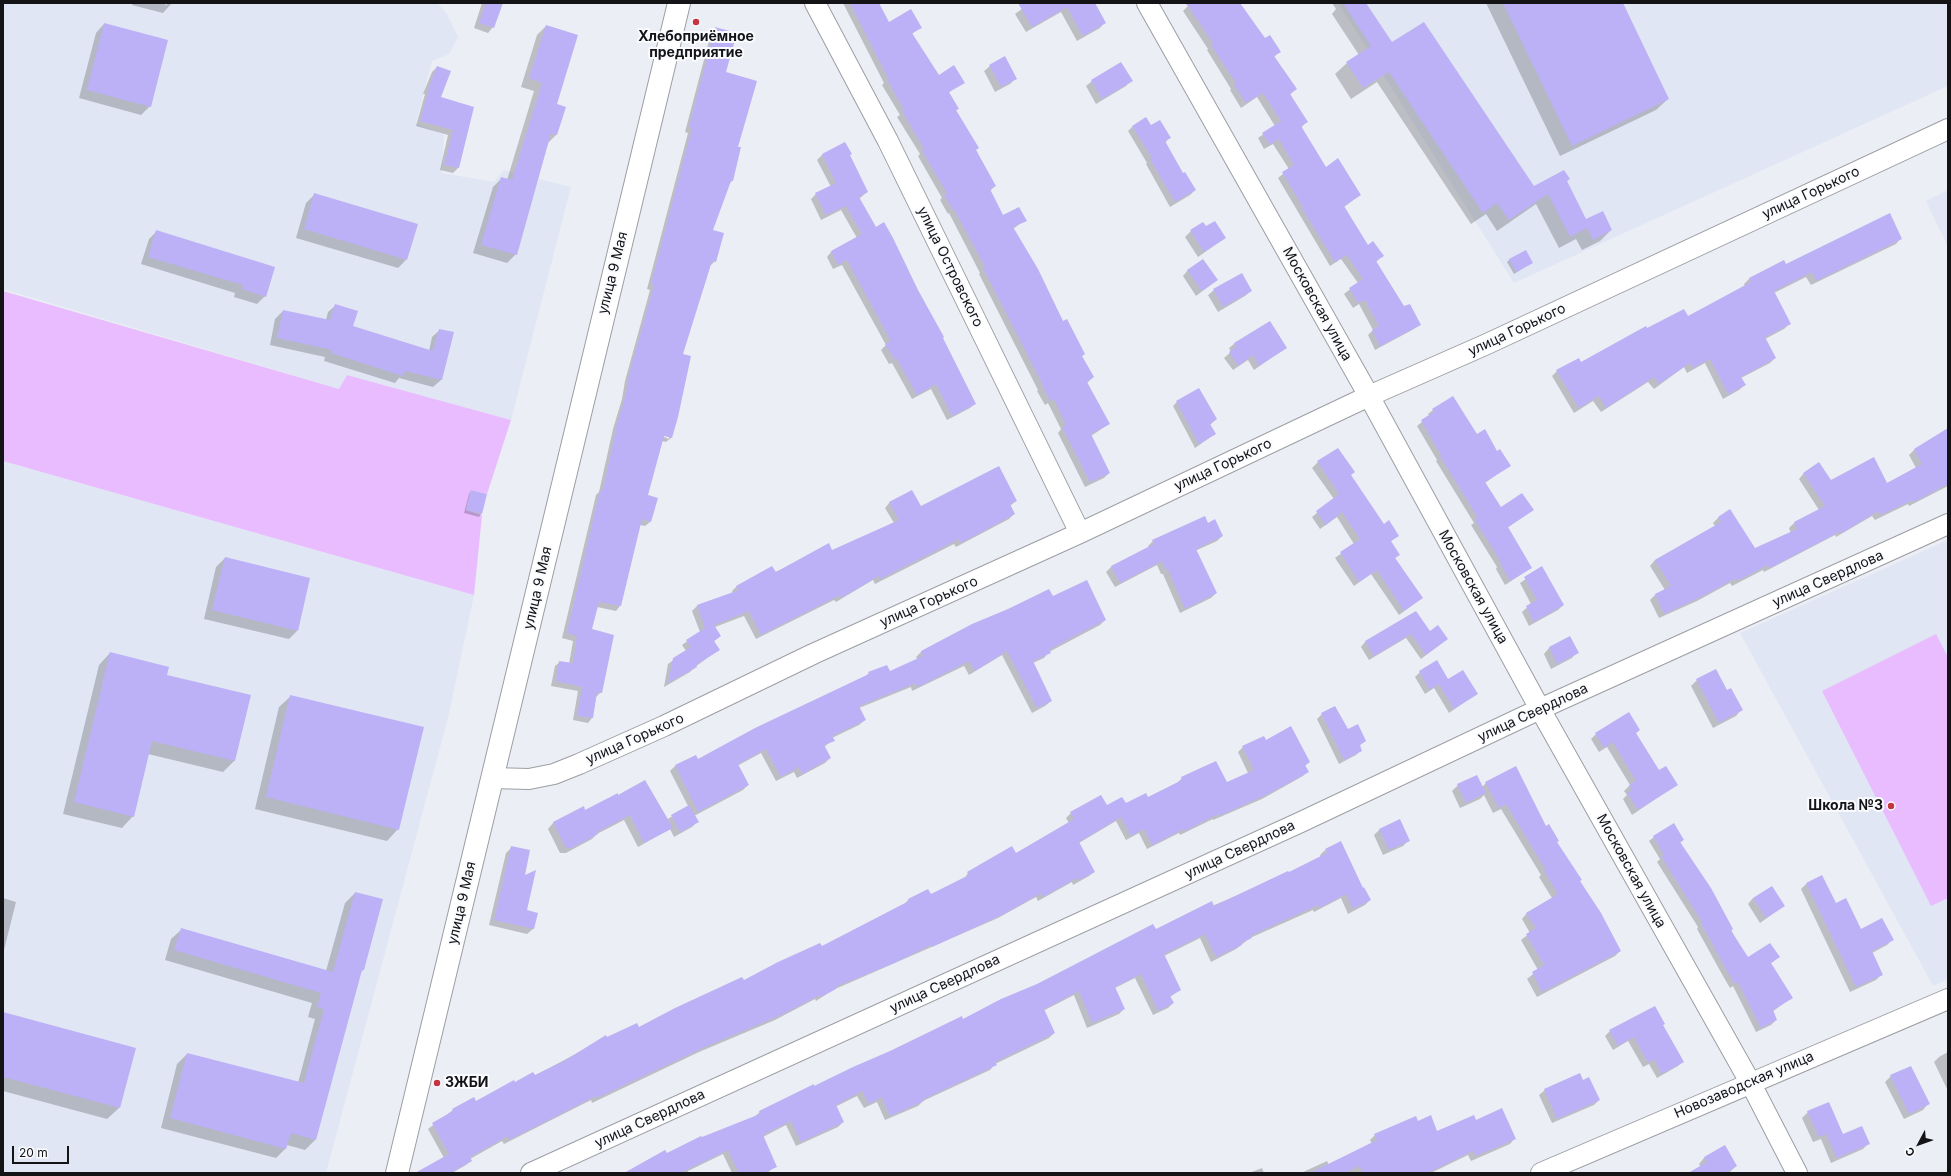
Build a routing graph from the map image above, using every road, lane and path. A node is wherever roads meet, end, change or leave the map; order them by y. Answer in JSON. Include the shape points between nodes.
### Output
{"nodes":[{"id":1,"x":679,"y":3,"type":"edge"},
{"id":2,"x":815,"y":3,"type":"edge"},
{"id":3,"x":1147,"y":3,"type":"edge"},
{"id":4,"x":1948,"y":129,"type":"edge"},
{"id":5,"x":1369,"y":396,"type":"junction"},
{"id":6,"x":1948,"y":524,"type":"edge"},
{"id":7,"x":1080,"y":533,"type":"junction"},
{"id":8,"x":1540,"y":709,"type":"junction"},
{"id":9,"x":492,"y":778,"type":"junction"},
{"id":10,"x":1948,"y":999,"type":"edge"},
{"id":11,"x":1750,"y":1082,"type":"junction"},
{"id":12,"x":397,"y":1173,"type":"edge"},
{"id":13,"x":531,"y":1173,"type":"edge"},
{"id":14,"x":1541,"y":1173,"type":"edge"},
{"id":15,"x":1797,"y":1173,"type":"edge"}],
"edges":[{"from":1,"to":9,"type":"street","name":"улица 9 Мая"},
{"from":2,"to":7,"type":"street","name":"улица Островского","via":[[888,141]]},
{"from":3,"to":5,"type":"street","name":"Московская улица"},
{"from":4,"to":5,"type":"street","name":"улица Горького"},
{"from":5,"to":7,"type":"street","name":"улица Горького"},
{"from":5,"to":8,"type":"street","name":"Московская улица"},
{"from":6,"to":8,"type":"street","name":"улица Свердлова"},
{"from":7,"to":9,"type":"street","name":"улица Горького","via":[[579,764],[554,774],[529,779]]},
{"from":8,"to":11,"type":"street","name":"Московская улица"},
{"from":8,"to":13,"type":"street","name":"улица Свердлова","via":[[1302,822]]},
{"from":9,"to":12,"type":"street","name":"улица 9 Мая"},
{"from":10,"to":11,"type":"street","name":"Новозаводская улица"},
{"from":11,"to":14,"type":"street","name":"Новозаводская улица"},
{"from":11,"to":15,"type":"street","name":"Московская улица"}]}
